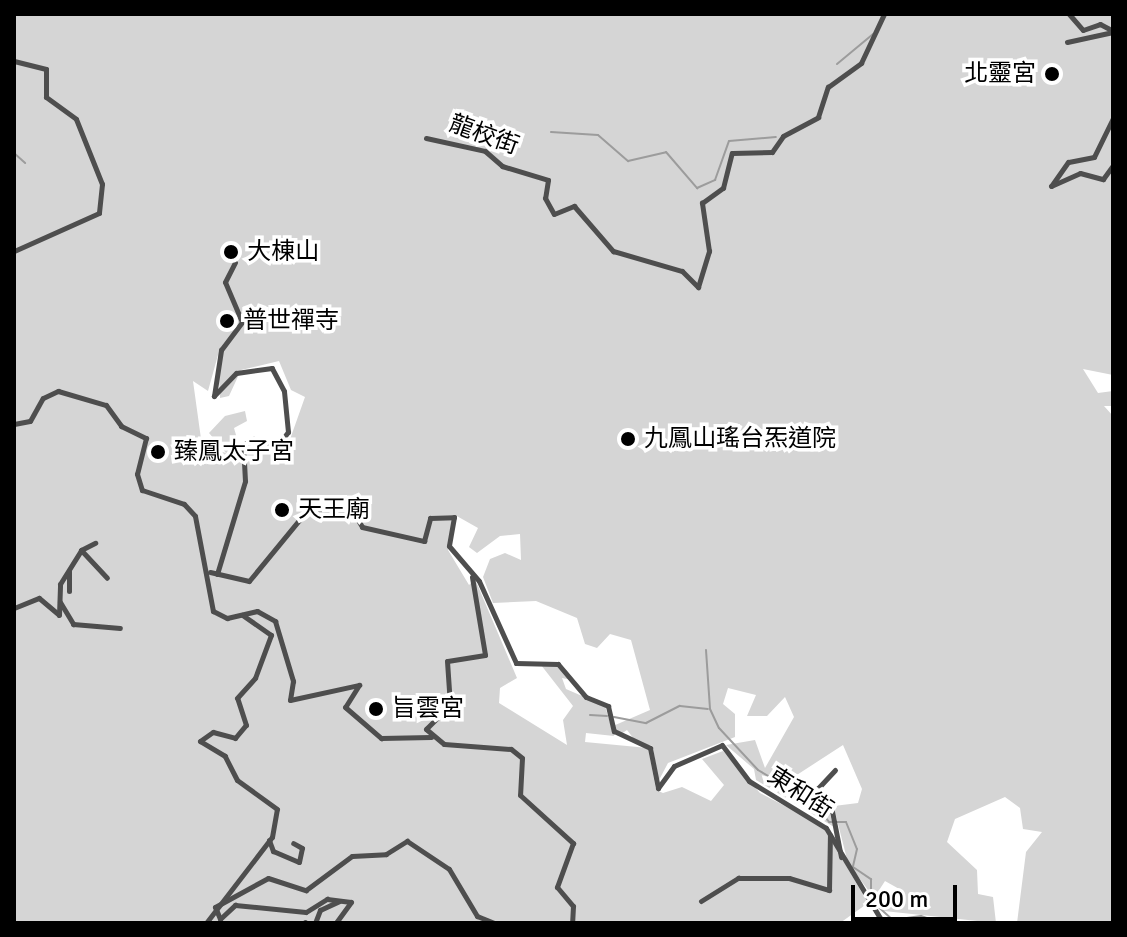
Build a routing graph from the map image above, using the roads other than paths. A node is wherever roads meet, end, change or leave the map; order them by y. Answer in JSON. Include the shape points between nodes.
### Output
{"nodes":[{"id":1,"x":884,"y":14,"type":"edge"},
{"id":2,"x":1069,"y":14,"type":"edge"},
{"id":3,"x":1113,"y":31,"type":"edge"},
{"id":4,"x":1067,"y":42,"type":"dead end"},
{"id":5,"x":14,"y":61,"type":"edge"},
{"id":6,"x":1113,"y":118,"type":"edge"},
{"id":7,"x":426,"y":138,"type":"dead end"},
{"id":8,"x":1113,"y":165,"type":"edge"},
{"id":9,"x":14,"y":251,"type":"edge"},
{"id":10,"x":235,"y":262,"type":"dead end"},
{"id":11,"x":14,"y":424,"type":"edge"},
{"id":12,"x":95,"y":543,"type":"dead end"},
{"id":13,"x":81,"y":550,"type":"junction"},
{"id":14,"x":77,"y":566,"type":"dead end"},
{"id":15,"x":69,"y":570,"type":"junction"},
{"id":16,"x":213,"y":573,"type":"junction"},
{"id":17,"x":472,"y":577,"type":"junction"},
{"id":18,"x":107,"y":578,"type":"dead end"},
{"id":19,"x":69,"y":591,"type":"dead end"},
{"id":20,"x":58,"y":597,"type":"junction"},
{"id":21,"x":14,"y":608,"type":"edge"},
{"id":22,"x":241,"y":614,"type":"junction"},
{"id":23,"x":120,"y":628,"type":"dead end"},
{"id":24,"x":431,"y":737,"type":"junction"},
{"id":25,"x":835,"y":770,"type":"dead end"},
{"id":26,"x":829,"y":832,"type":"junction"},
{"id":27,"x":269,"y":840,"type":"junction"},
{"id":28,"x":293,"y":843,"type":"dead end"},
{"id":29,"x":841,"y":861,"type":"junction"},
{"id":30,"x":343,"y":899,"type":"junction"},
{"id":31,"x":701,"y":901,"type":"dead end"},
{"id":32,"x":215,"y":907,"type":"junction"},
{"id":33,"x":206,"y":923,"type":"edge"},
{"id":34,"x":315,"y":923,"type":"edge"},
{"id":35,"x":336,"y":923,"type":"edge"},
{"id":36,"x":494,"y":923,"type":"edge"},
{"id":37,"x":572,"y":923,"type":"edge"},
{"id":38,"x":883,"y":923,"type":"edge"}],
"edges":[{"from":1,"to":7,"type":"street","name":"龍校街","via":[[861,63],[828,87],[818,117],[783,136],[772,152],[732,153],[723,188],[702,203],[709,251],[698,287],[682,271],[613,251],[574,206],[554,214],[545,198],[548,180],[502,166],[485,151]]},
{"from":2,"to":3,"type":"street","via":[[1083,30],[1100,24]]},
{"from":3,"to":4,"type":"street"},
{"from":5,"to":9,"type":"street","via":[[46,69],[46,97],[76,119],[102,184],[99,213]]},
{"from":6,"to":8,"type":"street","via":[[1094,157],[1068,162],[1051,183],[1057,189],[1080,173],[1103,179]]},
{"from":10,"to":16,"type":"street","via":[[226,290],[242,322],[221,350],[214,396],[236,373],[272,368],[284,391],[288,432],[277,446],[253,439],[243,445],[245,481]]},
{"from":11,"to":16,"type":"street","via":[[30,421],[43,398],[58,391],[106,405],[121,426],[146,438],[137,474],[142,490],[189,506]]},
{"from":12,"to":13,"type":"street"},
{"from":13,"to":14,"type":"street"},
{"from":13,"to":15,"type":"street"},
{"from":13,"to":18,"type":"street"},
{"from":15,"to":19,"type":"street"},
{"from":15,"to":20,"type":"street"},
{"from":16,"to":17,"type":"street","via":[[252,579],[314,507],[354,513],[362,527],[424,541],[430,518],[454,517],[449,546]]},
{"from":16,"to":22,"type":"street","via":[[213,611],[227,618]]},
{"from":17,"to":24,"type":"street","via":[[487,650],[443,666],[452,697],[428,720]]},
{"from":17,"to":26,"type":"street","name":"東和街","via":[[516,663],[558,664],[586,697],[608,706],[614,731],[650,748],[658,788],[674,766],[722,745],[749,781]]},
{"from":20,"to":21,"type":"street","via":[[59,615],[39,598]]},
{"from":20,"to":23,"type":"street","via":[[73,624]]},
{"from":22,"to":24,"type":"street","via":[[257,611],[275,621],[294,703],[359,685],[345,707],[381,738]]},
{"from":22,"to":27,"type":"street","via":[[271,635],[255,678],[237,698],[246,725],[235,738],[213,732],[200,741],[225,756],[256,799],[275,805]]},
{"from":24,"to":37,"type":"street","via":[[444,744],[511,749],[522,758],[520,795],[573,843],[557,887],[573,906]]},
{"from":25,"to":29,"type":"street","via":[[818,788],[834,821]]},
{"from":26,"to":29,"type":"street","name":"東和街"},
{"from":26,"to":31,"type":"street","via":[[829,890],[789,878],[738,878]]},
{"from":27,"to":28,"type":"street","via":[[273,851],[299,862],[302,848]]},
{"from":27,"to":32,"type":"street"},
{"from":29,"to":38,"type":"street","name":"東和街"},
{"from":30,"to":32,"type":"street","via":[[320,901],[306,912],[235,905],[220,919]]},
{"from":30,"to":34,"type":"street","via":[[320,910]]},
{"from":30,"to":35,"type":"street","via":[[352,905]]},
{"from":32,"to":33,"type":"street"},
{"from":32,"to":36,"type":"street","via":[[268,878],[306,890],[352,856],[386,854],[407,841],[449,869],[477,916]]}]}
